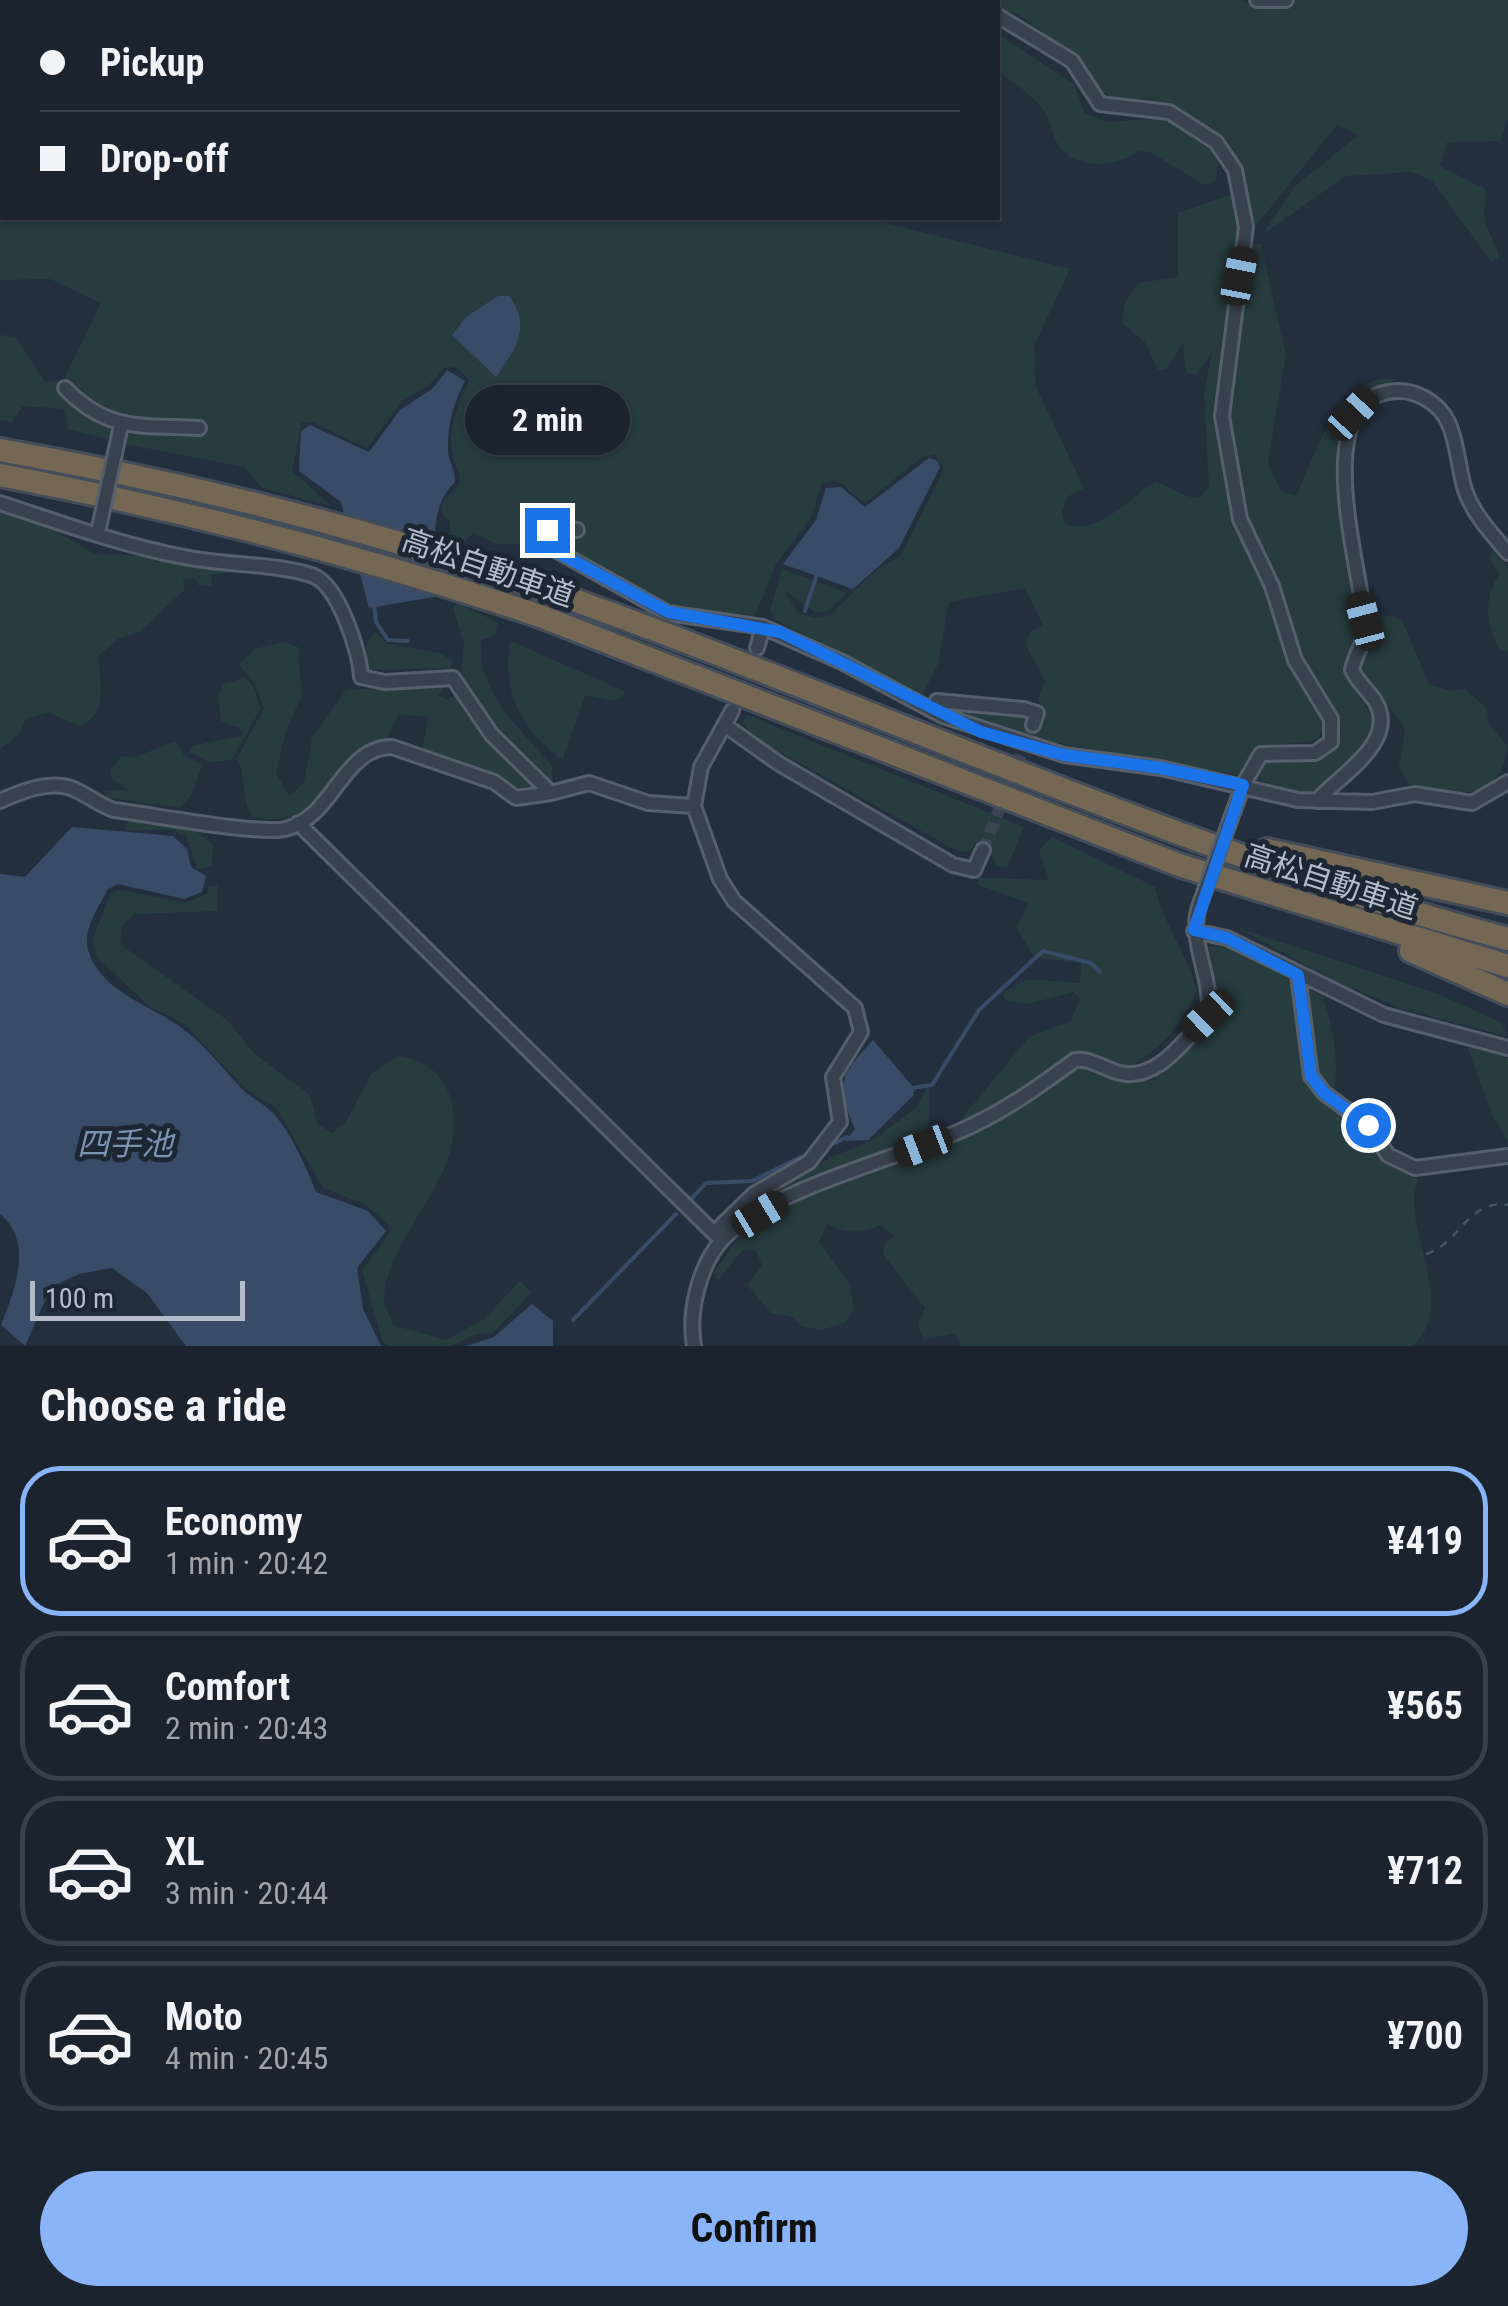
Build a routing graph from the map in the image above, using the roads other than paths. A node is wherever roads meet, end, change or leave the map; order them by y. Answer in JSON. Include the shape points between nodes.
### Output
{"nodes":[{"id":1,"x":1265,"y":0,"type":"edge"},
{"id":2,"x":1286,"y":0,"type":"edge"},
{"id":3,"x":1000,"y":17,"type":"edge"},
{"id":4,"x":65,"y":388,"type":"dead end"},
{"id":5,"x":120,"y":427,"type":"junction"},
{"id":6,"x":199,"y":428,"type":"dead end"},
{"id":7,"x":0,"y":450,"type":"edge"},
{"id":8,"x":0,"y":475,"type":"edge"},
{"id":9,"x":0,"y":503,"type":"edge"},
{"id":10,"x":577,"y":530,"type":"dead end"},
{"id":11,"x":99,"y":532,"type":"junction"},
{"id":12,"x":1508,"y":553,"type":"edge"},
{"id":13,"x":763,"y":627,"type":"junction"},
{"id":14,"x":757,"y":648,"type":"dead end"},
{"id":15,"x":932,"y":710,"type":"junction"},
{"id":16,"x":732,"y":711,"type":"dead end"},
{"id":17,"x":1032,"y":725,"type":"dead end"},
{"id":18,"x":726,"y":726,"type":"junction"},
{"id":19,"x":1015,"y":772,"type":"junction"},
{"id":20,"x":1508,"y":782,"type":"edge"},
{"id":21,"x":1243,"y":785,"type":"junction"},
{"id":22,"x":551,"y":792,"type":"junction"},
{"id":23,"x":0,"y":801,"type":"edge"},
{"id":24,"x":1318,"y":801,"type":"junction"},
{"id":25,"x":694,"y":806,"type":"junction"},
{"id":26,"x":298,"y":824,"type":"junction"},
{"id":27,"x":982,"y":850,"type":"dead end"},
{"id":28,"x":1179,"y":865,"type":"junction"},
{"id":29,"x":1508,"y":899,"type":"edge"},
{"id":30,"x":1194,"y":930,"type":"junction"},
{"id":31,"x":1508,"y":939,"type":"edge"},
{"id":32,"x":1508,"y":966,"type":"edge"},
{"id":33,"x":1298,"y":975,"type":"junction"},
{"id":34,"x":1508,"y":994,"type":"edge"},
{"id":35,"x":1508,"y":1048,"type":"edge"},
{"id":36,"x":1508,"y":1156,"type":"edge"},
{"id":37,"x":718,"y":1237,"type":"junction"},
{"id":38,"x":694,"y":1346,"type":"edge"}],
"edges":[{"from":1,"to":2,"type":"street"},
{"from":3,"to":21,"type":"street","via":[[1072,61],[1100,104],[1169,112],[1216,142],[1235,170],[1246,227],[1223,403],[1225,433],[1240,518],[1272,586],[1295,660],[1333,730],[1330,742],[1315,753],[1261,754]]},
{"from":4,"to":5,"type":"street","via":[[86,410]]},
{"from":5,"to":6,"type":"street"},
{"from":5,"to":11,"type":"street","bridge":true},
{"from":7,"to":19,"type":"highway","name":"高松自動車道","via":[[105,468],[445,556],[639,624]]},
{"from":8,"to":28,"type":"highway","name":"高松自動車道","via":[[136,502],[444,583]]},
{"from":9,"to":11,"type":"street"},
{"from":10,"to":13,"type":"street","via":[[553,527],[544,538],[550,548],[668,612]]},
{"from":11,"to":22,"type":"street","via":[[184,558],[314,576],[336,601],[360,655],[361,677],[454,678],[492,734]]},
{"from":12,"to":24,"type":"street","via":[[1466,494],[1446,417],[1426,398],[1406,391],[1371,395],[1346,432],[1346,483],[1366,636],[1352,670],[1381,718],[1379,734]]},
{"from":13,"to":14,"type":"street"},
{"from":13,"to":15,"type":"street"},
{"from":15,"to":17,"type":"street","via":[[938,702],[1024,709],[1037,713]]},
{"from":15,"to":21,"type":"street","via":[[981,732],[1064,755]]},
{"from":16,"to":18,"type":"street"},
{"from":18,"to":25,"type":"street","via":[[701,767]]},
{"from":18,"to":27,"type":"street","via":[[953,865],[974,870]]},
{"from":19,"to":29,"type":"highway","via":[[1272,851]]},
{"from":19,"to":31,"type":"highway","name":"高松自動車道","via":[[1316,880]]},
{"from":20,"to":24,"type":"street","via":[[1472,802],[1415,794]]},
{"from":21,"to":24,"type":"street"},
{"from":21,"to":30,"type":"street","bridge":true},
{"from":22,"to":25,"type":"street","via":[[589,783],[648,803]]},
{"from":22,"to":26,"type":"street","via":[[516,798],[494,782],[376,747]]},
{"from":23,"to":26,"type":"street","via":[[55,785],[114,810],[268,829]]},
{"from":25,"to":37,"type":"street","via":[[734,901],[856,1008],[861,1032],[834,1077],[840,1122],[808,1162],[754,1194]]},
{"from":26,"to":37,"type":"street"},
{"from":28,"to":32,"type":"highway","name":"高松自動車道"},
{"from":28,"to":34,"type":"highway","via":[[1238,892],[1406,948]]},
{"from":30,"to":33,"type":"street","via":[[1227,938]]},
{"from":30,"to":37,"type":"street","via":[[1210,983],[1208,1016],[1150,1072],[1075,1060],[1017,1104],[782,1200]]},
{"from":33,"to":35,"type":"street","via":[[1384,1016]]},
{"from":33,"to":36,"type":"street","via":[[1311,1076],[1368,1125],[1388,1155],[1415,1168]]},
{"from":37,"to":38,"type":"street","via":[[694,1297]]}]}
